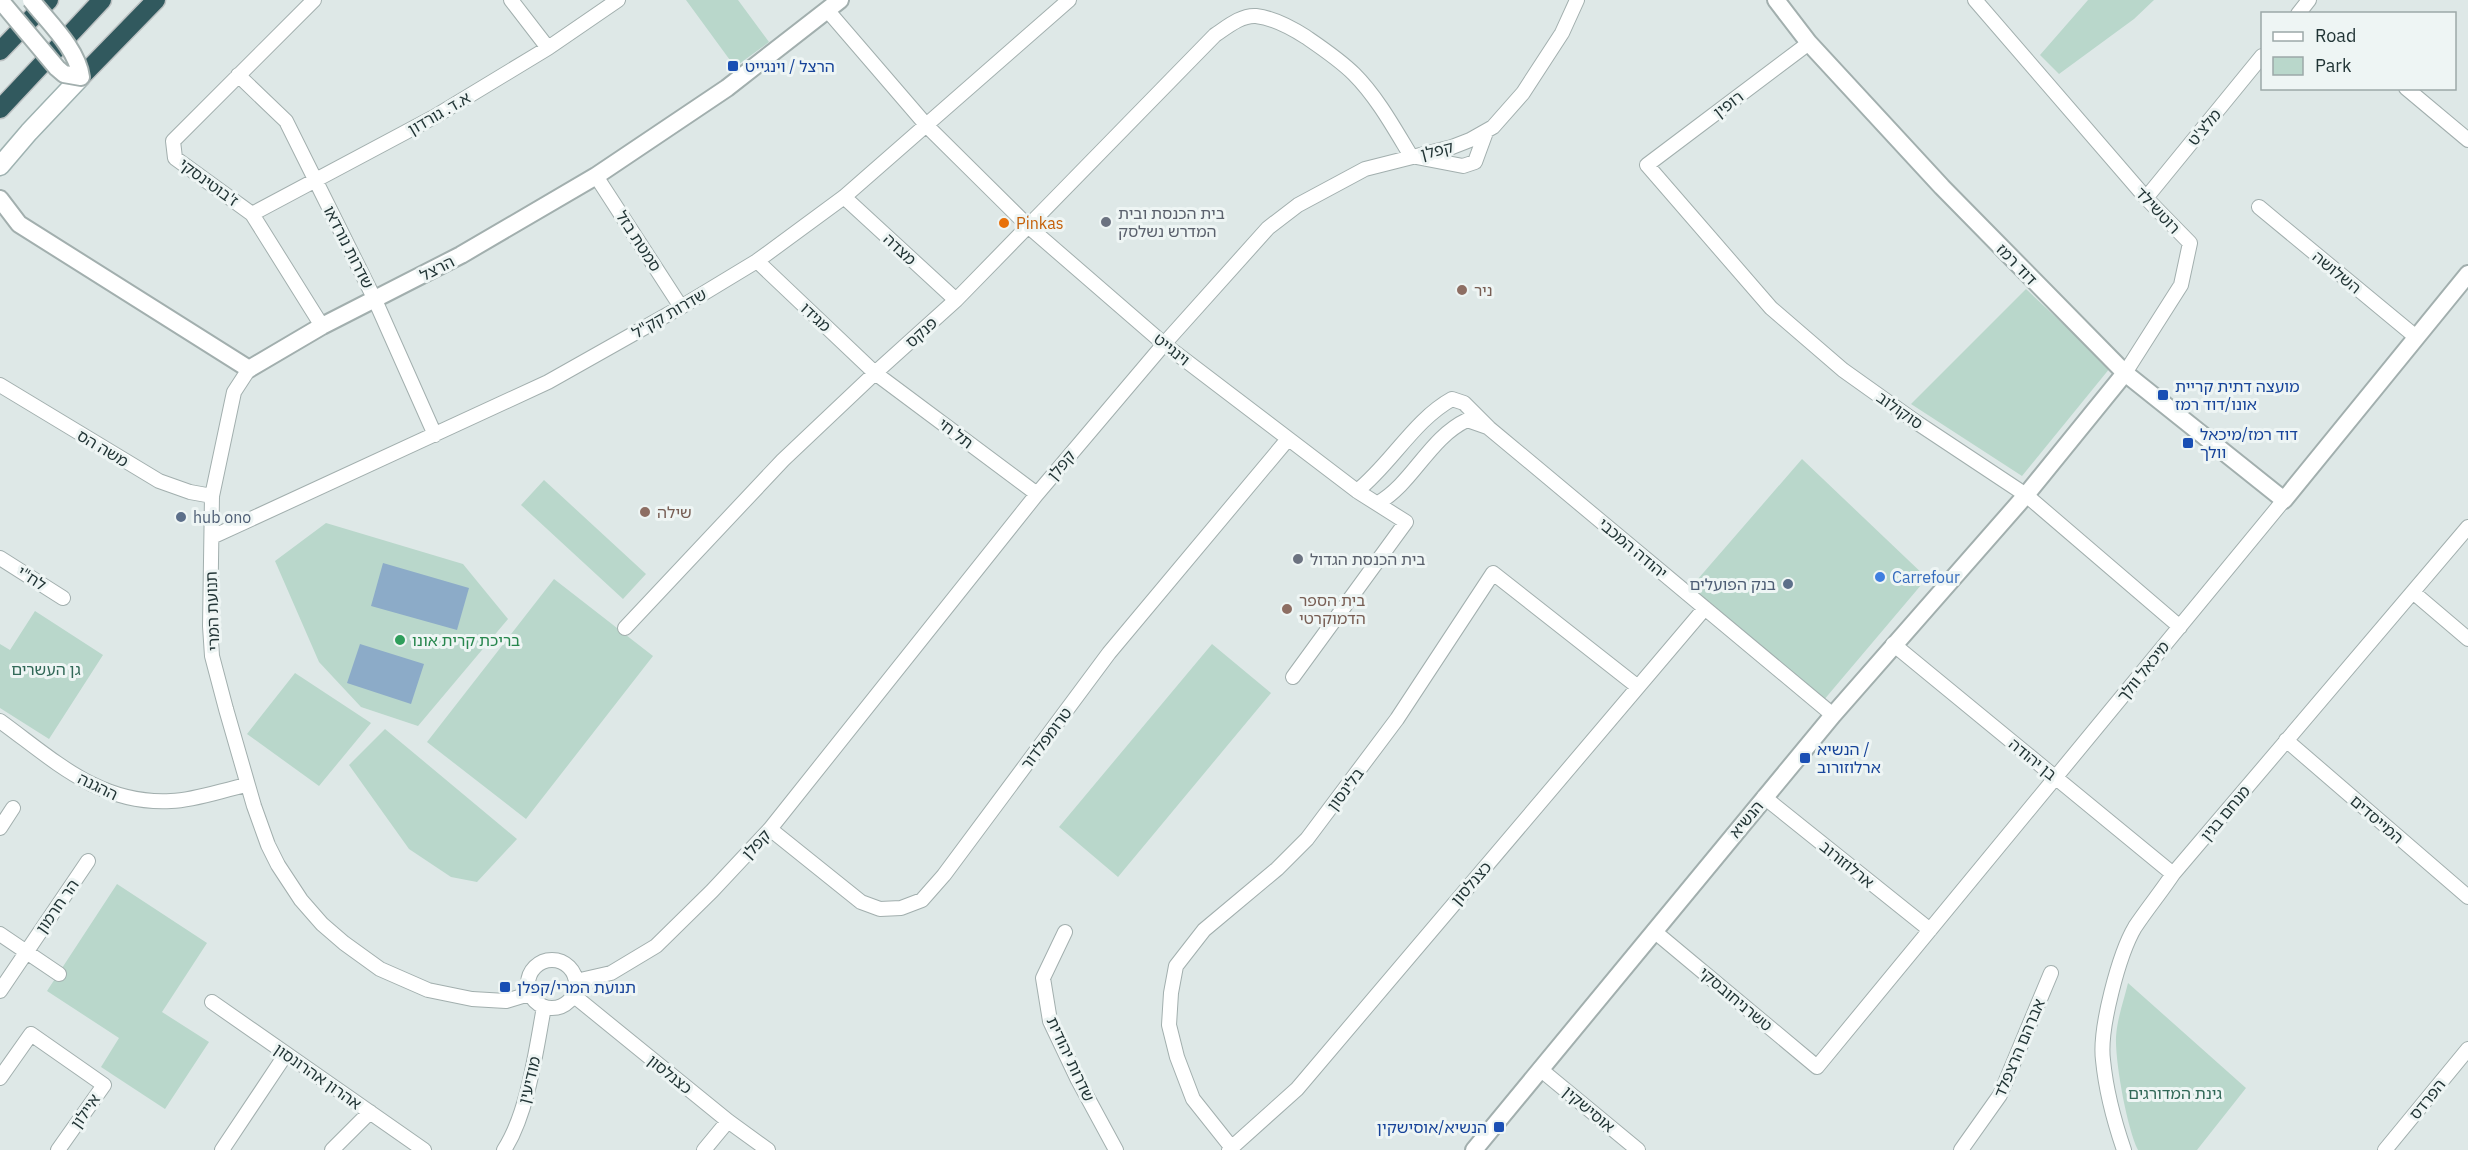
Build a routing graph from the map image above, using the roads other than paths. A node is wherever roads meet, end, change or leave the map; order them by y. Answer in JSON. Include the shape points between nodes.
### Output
{"nodes":[{"id":1,"x":0,"y":0,"type":"edge"},
{"id":2,"x":31,"y":0,"type":"edge"},
{"id":3,"x":50,"y":0,"type":"edge"},
{"id":4,"x":102,"y":0,"type":"edge"},
{"id":5,"x":156,"y":0,"type":"edge"},
{"id":6,"x":314,"y":0,"type":"edge"},
{"id":7,"x":511,"y":0,"type":"edge"},
{"id":8,"x":618,"y":0,"type":"edge"},
{"id":9,"x":1070,"y":0,"type":"edge"},
{"id":10,"x":1577,"y":0,"type":"edge"},
{"id":11,"x":1776,"y":0,"type":"edge"},
{"id":12,"x":1975,"y":0,"type":"edge"},
{"id":13,"x":2309,"y":0,"type":"edge"},
{"id":14,"x":834,"y":5,"type":"edge"},
{"id":15,"x":2300,"y":12,"type":"edge"},
{"id":16,"x":1809,"y":43,"type":"junction"},
{"id":17,"x":548,"y":48,"type":"junction"},
{"id":18,"x":0,"y":51,"type":"edge"},
{"id":19,"x":2261,"y":57,"type":"edge"},
{"id":20,"x":238,"y":75,"type":"junction"},
{"id":21,"x":81,"y":77,"type":"junction"},
{"id":22,"x":2408,"y":90,"type":"edge"},
{"id":23,"x":0,"y":109,"type":"edge"},
{"id":24,"x":927,"y":126,"type":"junction"},
{"id":25,"x":1486,"y":132,"type":"junction"},
{"id":26,"x":2468,"y":140,"type":"edge"},
{"id":27,"x":1411,"y":156,"type":"junction"},
{"id":28,"x":1647,"y":165,"type":"joint"},
{"id":29,"x":0,"y":166,"type":"edge"},
{"id":30,"x":596,"y":176,"type":"junction"},
{"id":31,"x":315,"y":180,"type":"junction"},
{"id":32,"x":844,"y":197,"type":"junction"},
{"id":33,"x":2146,"y":198,"type":"junction"},
{"id":34,"x":0,"y":200,"type":"edge"},
{"id":35,"x":2259,"y":207,"type":"dead end"},
{"id":36,"x":252,"y":214,"type":"junction"},
{"id":37,"x":0,"y":219,"type":"edge"},
{"id":38,"x":19,"y":224,"type":"junction"},
{"id":39,"x":1029,"y":226,"type":"junction"},
{"id":40,"x":757,"y":261,"type":"junction"},
{"id":41,"x":2468,"y":274,"type":"edge"},
{"id":42,"x":375,"y":300,"type":"junction"},
{"id":43,"x":956,"y":300,"type":"junction"},
{"id":44,"x":681,"y":307,"type":"junction"},
{"id":45,"x":322,"y":326,"type":"junction"},
{"id":46,"x":2416,"y":337,"type":"junction"},
{"id":47,"x":1164,"y":344,"type":"junction"},
{"id":48,"x":249,"y":369,"type":"junction"},
{"id":49,"x":875,"y":373,"type":"junction"},
{"id":50,"x":2125,"y":373,"type":"junction"},
{"id":51,"x":0,"y":385,"type":"edge"},
{"id":52,"x":1489,"y":428,"type":"junction"},
{"id":53,"x":435,"y":435,"type":"junction"},
{"id":54,"x":1288,"y":439,"type":"junction"},
{"id":55,"x":1357,"y":491,"type":"junction"},
{"id":56,"x":1036,"y":494,"type":"junction"},
{"id":57,"x":2026,"y":495,"type":"junction"},
{"id":58,"x":212,"y":496,"type":"junction"},
{"id":59,"x":2284,"y":500,"type":"junction"},
{"id":60,"x":1378,"y":503,"type":"junction"},
{"id":61,"x":2468,"y":527,"type":"edge"},
{"id":62,"x":212,"y":537,"type":"junction"},
{"id":63,"x":0,"y":558,"type":"edge"},
{"id":64,"x":2414,"y":593,"type":"junction"},
{"id":65,"x":63,"y":598,"type":"dead end"},
{"id":66,"x":1705,"y":608,"type":"junction"},
{"id":67,"x":2180,"y":627,"type":"junction"},
{"id":68,"x":625,"y":628,"type":"dead end"},
{"id":69,"x":2468,"y":639,"type":"edge"},
{"id":70,"x":1893,"y":644,"type":"junction"},
{"id":71,"x":1293,"y":677,"type":"dead end"},
{"id":72,"x":1638,"y":687,"type":"junction"},
{"id":73,"x":1833,"y":715,"type":"junction"},
{"id":74,"x":0,"y":721,"type":"edge"},
{"id":75,"x":2286,"y":740,"type":"junction"},
{"id":76,"x":2056,"y":778,"type":"junction"},
{"id":77,"x":247,"y":785,"type":"junction"},
{"id":78,"x":1764,"y":797,"type":"junction"},
{"id":79,"x":14,"y":808,"type":"dead end"},
{"id":80,"x":0,"y":828,"type":"edge"},
{"id":81,"x":770,"y":829,"type":"junction"},
{"id":82,"x":88,"y":861,"type":"dead end"},
{"id":83,"x":2173,"y":874,"type":"junction"},
{"id":84,"x":2468,"y":897,"type":"edge"},
{"id":85,"x":1930,"y":930,"type":"junction"},
{"id":86,"x":1654,"y":931,"type":"junction"},
{"id":87,"x":1065,"y":932,"type":"dead end"},
{"id":88,"x":0,"y":934,"type":"edge"},
{"id":89,"x":26,"y":952,"type":"junction"},
{"id":90,"x":2051,"y":973,"type":"dead end"},
{"id":91,"x":59,"y":974,"type":"dead end"},
{"id":92,"x":575,"y":988,"type":"junction"},
{"id":93,"x":0,"y":991,"type":"edge"},
{"id":94,"x":529,"y":994,"type":"junction"},
{"id":95,"x":212,"y":1002,"type":"dead end"},
{"id":96,"x":544,"y":1007,"type":"junction"},
{"id":97,"x":2468,"y":1049,"type":"edge"},
{"id":98,"x":286,"y":1054,"type":"junction"},
{"id":99,"x":1818,"y":1067,"type":"joint"},
{"id":100,"x":1540,"y":1069,"type":"junction"},
{"id":101,"x":0,"y":1078,"type":"edge"},
{"id":102,"x":370,"y":1112,"type":"junction"},
{"id":103,"x":728,"y":1121,"type":"junction"},
{"id":104,"x":1231,"y":1149,"type":"edge"},
{"id":105,"x":58,"y":1150,"type":"edge"},
{"id":106,"x":222,"y":1150,"type":"edge"},
{"id":107,"x":332,"y":1150,"type":"edge"},
{"id":108,"x":424,"y":1150,"type":"edge"},
{"id":109,"x":504,"y":1150,"type":"edge"},
{"id":110,"x":704,"y":1150,"type":"edge"},
{"id":111,"x":768,"y":1150,"type":"edge"},
{"id":112,"x":1116,"y":1150,"type":"edge"},
{"id":113,"x":1474,"y":1150,"type":"edge"},
{"id":114,"x":1638,"y":1150,"type":"edge"},
{"id":115,"x":1961,"y":1150,"type":"edge"},
{"id":116,"x":2124,"y":1150,"type":"edge"},
{"id":117,"x":2385,"y":1150,"type":"edge"}],
"edges":[{"from":1,"to":21,"type":"street","bridge":true,"via":[[57,68],[64,74]]},
{"from":2,"to":21,"type":"street","bridge":true,"via":[[73,53]]},
{"from":3,"to":18,"type":"highway"},
{"from":4,"to":23,"type":"highway"},
{"from":5,"to":21,"type":"highway"},
{"from":6,"to":20,"type":"street","name":"ז'בוטינסקי"},
{"from":7,"to":17,"type":"street"},
{"from":8,"to":17,"type":"street","name":"א.ד. גורדון"},
{"from":9,"to":24,"type":"street","name":"שדרות קק\"ל"},
{"from":10,"to":25,"type":"street","name":"קפלן","via":[[1562,33],[1523,93]]},
{"from":11,"to":16,"type":"street","name":"דוד רמז"},
{"from":12,"to":33,"type":"street","name":"רוטשילד"},
{"from":13,"to":15,"type":"street"},
{"from":14,"to":24,"type":"street","name":"וינגייט"},
{"from":14,"to":30,"type":"street","name":"הרצל","via":[[727,88]]},
{"from":16,"to":28,"type":"street","name":"רופין"},
{"from":16,"to":50,"type":"street","name":"דוד רמז","via":[[1942,188]]},
{"from":17,"to":31,"type":"street","name":"א.ד. גורדון","via":[[434,117]]},
{"from":19,"to":33,"type":"street","name":"מלצ'ט"},
{"from":20,"to":31,"type":"street","name":"שדרות נורדאו","via":[[286,121]]},
{"from":20,"to":36,"type":"street","name":"ז'בוטינסקי","via":[[173,141],[175,158]]},
{"from":21,"to":29,"type":"main road"},
{"from":22,"to":26,"type":"street"},
{"from":24,"to":32,"type":"street","name":"שדרות קק\"ל"},
{"from":24,"to":39,"type":"street","name":"וינגייט"},
{"from":25,"to":27,"type":"street","name":"קפלן","via":[[1452,147]]},
{"from":25,"to":27,"type":"street","via":[[1475,162],[1463,166]]},
{"from":27,"to":39,"type":"street","name":"פנקס","via":[[1384,111],[1353,73],[1292,28],[1254,16],[1235,21],[1215,35]]},
{"from":27,"to":47,"type":"street","name":"קפלן","via":[[1365,169],[1279,219]]},
{"from":28,"to":57,"type":"street","name":"סוקולוב","via":[[1771,308],[1852,377]]},
{"from":30,"to":42,"type":"street","name":"הרצל"},
{"from":30,"to":44,"type":"street","name":"סמטת בזל"},
{"from":31,"to":36,"type":"street","name":"א.ד. גורדון"},
{"from":31,"to":42,"type":"street","name":"שדרות נורדאו"},
{"from":32,"to":40,"type":"street","name":"שדרות קק\"ל"},
{"from":32,"to":43,"type":"street","name":"מצדה"},
{"from":33,"to":50,"type":"street","name":"רוטשילד","via":[[2190,243],[2181,285]]},
{"from":34,"to":38,"type":"street"},
{"from":35,"to":46,"type":"street","name":"השלושה"},
{"from":36,"to":45,"type":"street","name":"ז'בוטינסקי"},
{"from":37,"to":38,"type":"street"},
{"from":38,"to":48,"type":"street"},
{"from":39,"to":43,"type":"street","name":"פנקס"},
{"from":39,"to":47,"type":"street","name":"וינגייט"},
{"from":40,"to":44,"type":"street","name":"שדרות קק\"ל"},
{"from":40,"to":49,"type":"street","name":"מגידו"},
{"from":41,"to":46,"type":"street","name":"מיכאל וולך"},
{"from":42,"to":45,"type":"street","name":"הרצל"},
{"from":42,"to":53,"type":"street","name":"שדרות נורדאו"},
{"from":43,"to":49,"type":"street","name":"פנקס"},
{"from":44,"to":53,"type":"street","name":"שדרות קק\"ל","via":[[548,382]]},
{"from":45,"to":48,"type":"street","name":"הרצל"},
{"from":46,"to":59,"type":"street","name":"מיכאל וולך"},
{"from":47,"to":54,"type":"street","name":"וינגייט"},
{"from":47,"to":56,"type":"street","name":"קפלן"},
{"from":48,"to":58,"type":"street","name":"תנועת המרי","via":[[234,392]]},
{"from":49,"to":56,"type":"street","name":"תל חי"},
{"from":49,"to":68,"type":"street","name":"פנקס","via":[[783,460]]},
{"from":50,"to":57,"type":"street","name":"רוטשילד"},
{"from":50,"to":59,"type":"street","name":"דוד רמז"},
{"from":51,"to":58,"type":"street","name":"משה הס","via":[[159,481]]},
{"from":52,"to":55,"type":"street","name":"יהודה המכבי","via":[[1464,404],[1452,399],[1436,408]]},
{"from":52,"to":60,"type":"street","name":"יהודה המכבי","via":[[1467,420],[1456,425],[1389,497]]},
{"from":52,"to":66,"type":"street","name":"יהודה המכבי"},
{"from":53,"to":62,"type":"street","name":"שדרות קק\"ל"},
{"from":54,"to":55,"type":"street","name":"וינגייט"},
{"from":54,"to":81,"type":"street","name":"טרומפלדור","via":[[1109,653],[922,900],[901,908],[880,909],[861,902]]},
{"from":55,"to":60,"type":"street","name":"וינגייט"},
{"from":56,"to":81,"type":"street","name":"קפלן"},
{"from":57,"to":67,"type":"street","name":"סוקולוב"},
{"from":57,"to":70,"type":"street","name":"הנשיא"},
{"from":58,"to":62,"type":"street","name":"תנועת המרי"},
{"from":59,"to":67,"type":"street","name":"מיכאל וולך"},
{"from":60,"to":71,"type":"street","name":"וינגייט","via":[[1406,522]]},
{"from":61,"to":64,"type":"street","name":"מנחם בגין"},
{"from":62,"to":77,"type":"street","name":"תנועת המרי","via":[[212,656]]},
{"from":63,"to":65,"type":"street","name":"לח\"י"},
{"from":64,"to":69,"type":"street"},
{"from":64,"to":75,"type":"street","name":"מנחם בגין"},
{"from":66,"to":72,"type":"street","name":"כצנלסון"},
{"from":66,"to":73,"type":"street","name":"יהודה המכבי"},
{"from":67,"to":76,"type":"street","name":"מיכאל וולך"},
{"from":70,"to":73,"type":"street","name":"הנשיא"},
{"from":70,"to":76,"type":"street","name":"בן יהודה"},
{"from":72,"to":104,"type":"street","name":"כצנלסון","via":[[1297,1089]]},
{"from":72,"to":104,"type":"street","name":"בלינסון","via":[[1493,573],[1398,718],[1307,839],[1204,930],[1176,966],[1168,1025],[1177,1057],[1193,1099]]},
{"from":73,"to":78,"type":"street","name":"הנשיא"},
{"from":74,"to":77,"type":"street","name":"ההגנה","via":[[78,777],[118,797],[171,801]]},
{"from":75,"to":83,"type":"street","name":"מנחם בגין"},
{"from":75,"to":84,"type":"street","name":"המייסדים"},
{"from":76,"to":83,"type":"street","name":"בן יהודה"},
{"from":76,"to":85,"type":"street","name":"מיכאל וולך"},
{"from":77,"to":94,"type":"street","name":"תנועת המרי","via":[[278,865],[312,912],[344,944],[412,985],[443,994],[484,1001],[514,1000]]},
{"from":78,"to":85,"type":"street","name":"ארלוזורוב"},
{"from":78,"to":86,"type":"street","name":"הנשיא"},
{"from":79,"to":80,"type":"street"},
{"from":81,"to":92,"type":"street","name":"קפלן","via":[[656,946],[611,973]]},
{"from":82,"to":89,"type":"street","name":"הר חרמון"},
{"from":83,"to":116,"type":"street","name":"מנחם בגין","via":[[2134,929],[2117,973],[2105,1031],[2102,1058]]},
{"from":85,"to":99,"type":"street","name":"מיכאל וולך"},
{"from":86,"to":99,"type":"street","name":"טשרניחובסקי"},
{"from":86,"to":100,"type":"street","name":"הנשיא"},
{"from":87,"to":112,"type":"street","name":"שדרות יהודית","via":[[1043,978],[1050,1021]]},
{"from":88,"to":89,"type":"street"},
{"from":89,"to":91,"type":"street"},
{"from":89,"to":93,"type":"street","name":"הר חרמון"},
{"from":90,"to":115,"type":"street","name":"אברהם הרצפלד","via":[[2000,1095]]},
{"from":92,"to":94,"type":"street","via":[[567,965],[549,959],[530,972]]},
{"from":92,"to":96,"type":"street","via":[[564,1005]]},
{"from":92,"to":103,"type":"street","name":"כצנלסון"},
{"from":94,"to":96,"type":"street"},
{"from":95,"to":98,"type":"street","name":"אהרון אהרונסון"},
{"from":96,"to":109,"type":"street","name":"מודיעין","via":[[520,1114]]},
{"from":97,"to":117,"type":"street","name":"הפרדס"},
{"from":98,"to":102,"type":"street","name":"אהרון אהרונסון"},
{"from":98,"to":106,"type":"street"},
{"from":100,"to":113,"type":"street","name":"הנשיא"},
{"from":100,"to":114,"type":"street","name":"אוסישקין"},
{"from":101,"to":105,"type":"street","name":"איילון","via":[[31,1034],[104,1085]]},
{"from":102,"to":107,"type":"street"},
{"from":102,"to":108,"type":"street","name":"אהרון אהרונסון"},
{"from":103,"to":110,"type":"street"},
{"from":103,"to":111,"type":"street","name":"כצנלסון"}]}
